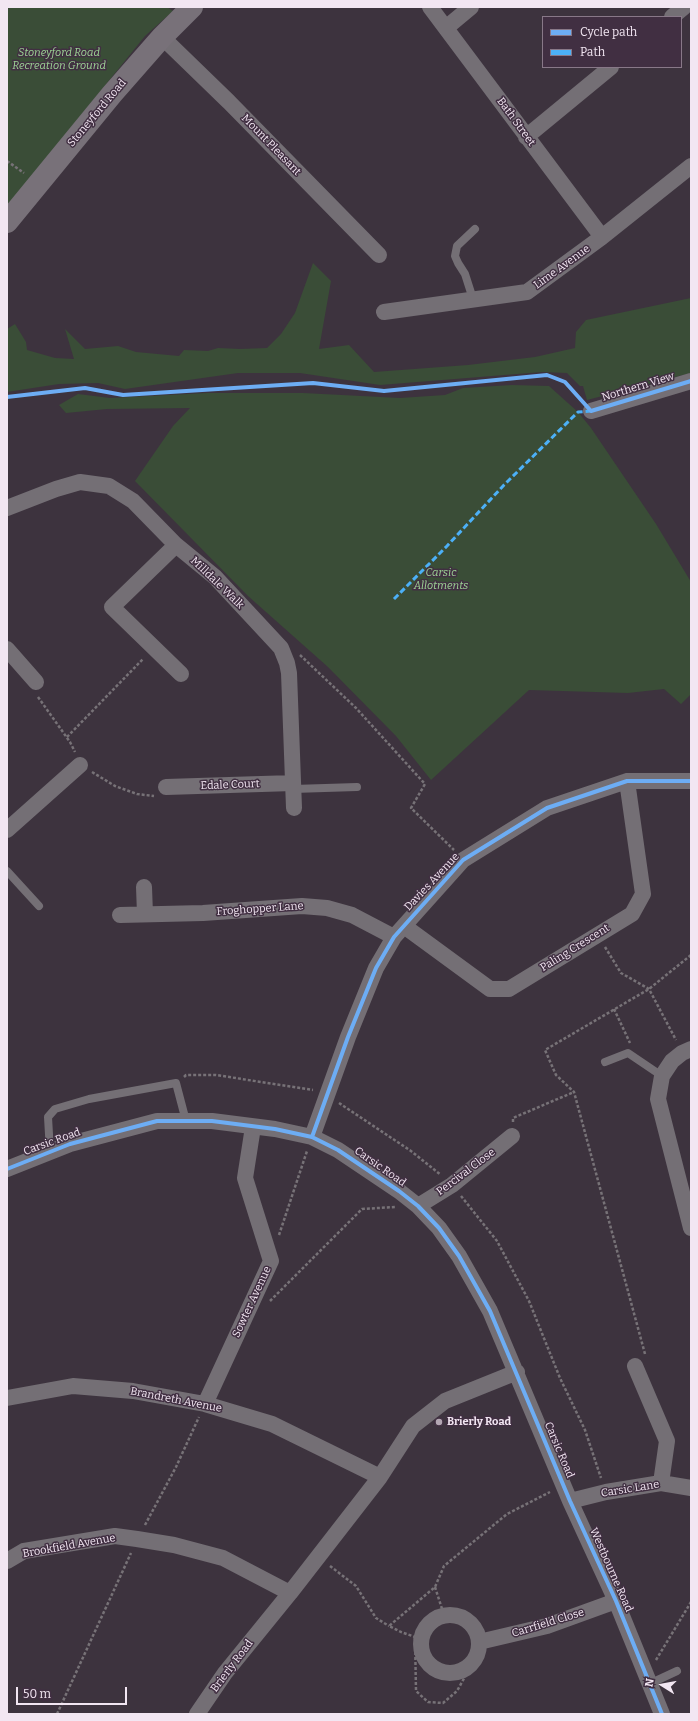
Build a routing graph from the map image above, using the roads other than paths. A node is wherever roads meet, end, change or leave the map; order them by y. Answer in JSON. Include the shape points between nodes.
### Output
{"nodes":[{"id":1,"x":192,"y":7,"type":"edge"},
{"id":2,"x":430,"y":7,"type":"edge"},
{"id":3,"x":471,"y":7,"type":"edge"},
{"id":4,"x":684,"y":7,"type":"edge"},
{"id":5,"x":673,"y":16,"type":"edge"},
{"id":6,"x":446,"y":27,"type":"junction"},
{"id":7,"x":162,"y":37,"type":"junction"},
{"id":8,"x":610,"y":68,"type":"edge"},
{"id":9,"x":526,"y":137,"type":"junction"},
{"id":10,"x":691,"y":166,"type":"edge"},
{"id":11,"x":7,"y":222,"type":"edge"},
{"id":12,"x":475,"y":229,"type":"dead end"},
{"id":13,"x":602,"y":237,"type":"junction"},
{"id":14,"x":379,"y":255,"type":"dead end"},
{"id":15,"x":473,"y":299,"type":"junction"},
{"id":16,"x":384,"y":312,"type":"dead end"},
{"id":17,"x":691,"y":381,"type":"edge"},
{"id":18,"x":590,"y":411,"type":"dead end"},
{"id":19,"x":7,"y":508,"type":"edge"},
{"id":20,"x":176,"y":545,"type":"junction"},
{"id":21,"x":7,"y":649,"type":"edge"},
{"id":22,"x":180,"y":674,"type":"dead end"},
{"id":23,"x":36,"y":682,"type":"road end"},
{"id":24,"x":80,"y":765,"type":"road end"},
{"id":25,"x":691,"y":780,"type":"edge"},
{"id":26,"x":627,"y":781,"type":"junction"},
{"id":27,"x":293,"y":786,"type":"junction"},
{"id":28,"x":357,"y":786,"type":"dead end"},
{"id":29,"x":166,"y":787,"type":"road end"},
{"id":30,"x":294,"y":808,"type":"dead end"},
{"id":31,"x":7,"y":830,"type":"edge"},
{"id":32,"x":7,"y":871,"type":"edge"},
{"id":33,"x":144,"y":887,"type":"dead end"},
{"id":34,"x":39,"y":906,"type":"dead end"},
{"id":35,"x":145,"y":914,"type":"junction"},
{"id":36,"x":120,"y":915,"type":"dead end"},
{"id":37,"x":399,"y":932,"type":"junction"},
{"id":38,"x":687,"y":1051,"type":"edge"},
{"id":39,"x":605,"y":1062,"type":"dead end"},
{"id":40,"x":662,"y":1076,"type":"junction"},
{"id":41,"x":186,"y":1121,"type":"junction"},
{"id":42,"x":253,"y":1127,"type":"junction"},
{"id":43,"x":512,"y":1136,"type":"road end"},
{"id":44,"x":312,"y":1137,"type":"junction"},
{"id":45,"x":50,"y":1152,"type":"junction"},
{"id":46,"x":7,"y":1169,"type":"edge"},
{"id":47,"x":418,"y":1206,"type":"junction"},
{"id":48,"x":691,"y":1228,"type":"edge"},
{"id":49,"x":635,"y":1366,"type":"road end"},
{"id":50,"x":517,"y":1372,"type":"junction"},
{"id":51,"x":7,"y":1398,"type":"edge"},
{"id":52,"x":205,"y":1404,"type":"junction"},
{"id":53,"x":380,"y":1477,"type":"junction"},
{"id":54,"x":661,"y":1482,"type":"junction"},
{"id":55,"x":691,"y":1488,"type":"edge"},
{"id":56,"x":567,"y":1493,"type":"junction"},
{"id":57,"x":7,"y":1561,"type":"edge"},
{"id":58,"x":290,"y":1593,"type":"junction"},
{"id":59,"x":616,"y":1601,"type":"junction"},
{"id":60,"x":479,"y":1642,"type":"junction"},
{"id":61,"x":677,"y":1671,"type":"dead end"},
{"id":62,"x":647,"y":1680,"type":"junction"},
{"id":63,"x":198,"y":1714,"type":"edge"},
{"id":64,"x":662,"y":1714,"type":"edge"}],
"edges":[{"from":1,"to":7,"type":"main road","name":"Stoneyford Road"},
{"from":2,"to":6,"type":"street","name":"Bath Street"},
{"from":3,"to":6,"type":"street"},
{"from":4,"to":5,"type":"street"},
{"from":6,"to":9,"type":"street","name":"Bath Street"},
{"from":7,"to":11,"type":"main road","name":"Stoneyford Road"},
{"from":7,"to":14,"type":"street","name":"Mount Pleasant"},
{"from":8,"to":9,"type":"street"},
{"from":9,"to":13,"type":"street","name":"Bath Street"},
{"from":10,"to":13,"type":"street","name":"Lime Avenue"},
{"from":12,"to":15,"type":"lane","via":[[457,246],[455,256],[465,274]]},
{"from":13,"to":15,"type":"street","name":"Lime Avenue","via":[[527,292]]},
{"from":15,"to":16,"type":"street","name":"Lime Avenue"},
{"from":17,"to":18,"type":"street","name":"Northern View"},
{"from":19,"to":20,"type":"street","name":"Milldale Walk","via":[[80,482],[109,486],[133,501]]},
{"from":20,"to":22,"type":"street","via":[[112,607]]},
{"from":20,"to":27,"type":"street","name":"Milldale Walk","via":[[215,578],[283,653],[289,673]]},
{"from":21,"to":23,"type":"street"},
{"from":24,"to":31,"type":"street"},
{"from":25,"to":26,"type":"street","name":"Davies Avenue"},
{"from":26,"to":37,"type":"street","name":"Davies Avenue","via":[[547,808],[463,860]]},
{"from":26,"to":37,"type":"street","name":"Paling Crescent","via":[[643,894],[632,914],[509,989],[490,989]]},
{"from":27,"to":28,"type":"lane"},
{"from":27,"to":29,"type":"street","name":"Edale Court"},
{"from":27,"to":30,"type":"street","name":"Milldale Walk"},
{"from":32,"to":34,"type":"lane"},
{"from":33,"to":35,"type":"street"},
{"from":35,"to":36,"type":"street","name":"Froghopper Lane"},
{"from":35,"to":37,"type":"street","name":"Froghopper Lane","via":[[302,906],[327,908]]},
{"from":37,"to":44,"type":"street","name":"Davies Avenue","via":[[370,982]]},
{"from":38,"to":40,"type":"street","via":[[672,1061]]},
{"from":39,"to":40,"type":"lane","via":[[628,1053]]},
{"from":40,"to":48,"type":"street","via":[[658,1099]]},
{"from":41,"to":42,"type":"street","name":"Carsic Road","via":[[212,1121]]},
{"from":41,"to":45,"type":"street","name":"Carsic Road","via":[[157,1121],[111,1132]]},
{"from":41,"to":45,"type":"lane","via":[[176,1083],[89,1099],[55,1109],[48,1117]]},
{"from":42,"to":44,"type":"street","name":"Carsic Road"},
{"from":42,"to":52,"type":"street","name":"Sowter Avenue","via":[[245,1178],[271,1261]]},
{"from":43,"to":47,"type":"street","name":"Percival Close","via":[[452,1185]]},
{"from":44,"to":47,"type":"street","name":"Carsic Road","via":[[338,1150]]},
{"from":45,"to":46,"type":"street","name":"Carsic Road"},
{"from":47,"to":50,"type":"street","name":"Carsic Road","via":[[439,1228],[459,1256],[490,1311]]},
{"from":49,"to":54,"type":"street","via":[[667,1441]]},
{"from":50,"to":53,"type":"street","name":"Brierly Road","via":[[445,1401],[413,1426]]},
{"from":50,"to":56,"type":"street","name":"Carsic Road"},
{"from":51,"to":52,"type":"street","name":"Brandreth Avenue","via":[[73,1386],[133,1391]]},
{"from":52,"to":53,"type":"street","name":"Brandreth Avenue","via":[[272,1424]]},
{"from":53,"to":58,"type":"street","name":"Brierly Road"},
{"from":54,"to":55,"type":"street","name":"Carsic Lane"},
{"from":54,"to":56,"type":"street","name":"Carsic Lane","via":[[606,1492]]},
{"from":56,"to":59,"type":"street","name":"Westbourne Road"},
{"from":57,"to":58,"type":"street","name":"Brookfield Avenue","via":[[24,1551],[115,1536],[174,1545],[223,1558]]},
{"from":58,"to":63,"type":"street","name":"Brierly Road","via":[[225,1673]]},
{"from":59,"to":60,"type":"street","name":"Carrfield Close","via":[[547,1626]]},
{"from":59,"to":62,"type":"street","name":"Westbourne Road"},
{"from":60,"to":60,"type":"street","via":[[472,1624],[454,1615],[444,1615],[430,1622],[418,1636],[422,1656],[428,1664],[435,1670],[454,1674],[472,1664],[479,1650]]},
{"from":61,"to":62,"type":"lane"},
{"from":62,"to":64,"type":"street","name":"Westbourne Road"}]}
